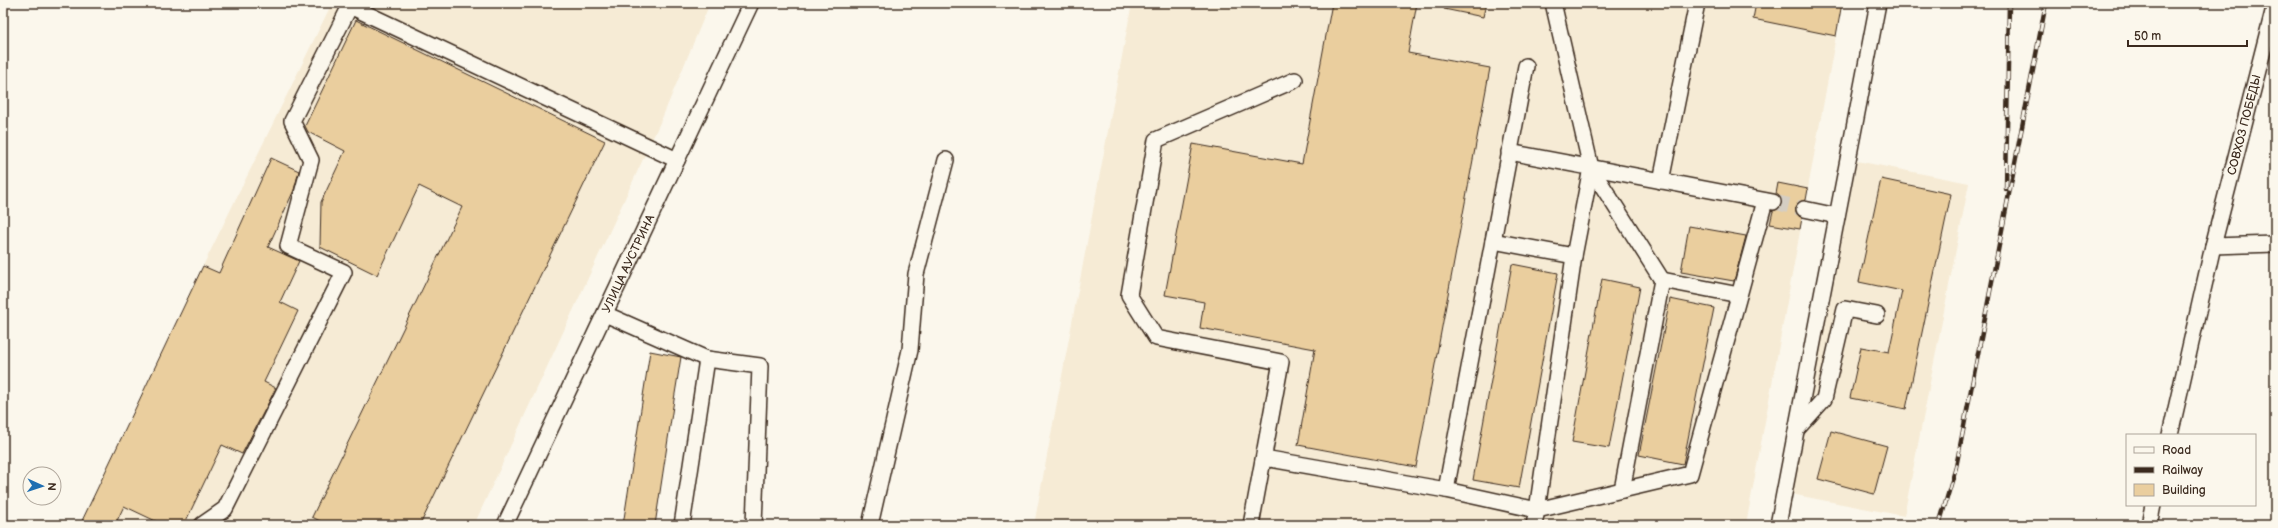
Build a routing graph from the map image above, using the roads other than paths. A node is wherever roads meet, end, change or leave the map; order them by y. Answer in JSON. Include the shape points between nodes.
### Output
{"nodes":[{"id":1,"x":751,"y":3,"type":"edge"},
{"id":2,"x":1697,"y":3,"type":"edge"},
{"id":3,"x":1878,"y":3,"type":"edge"},
{"id":4,"x":2275,"y":4,"type":"edge"},
{"id":5,"x":1554,"y":7,"type":"dead end"},
{"id":6,"x":1526,"y":66,"type":"dead end"},
{"id":7,"x":1295,"y":80,"type":"dead end"},
{"id":8,"x":1509,"y":152,"type":"junction"},
{"id":9,"x":677,"y":160,"type":"junction"},
{"id":10,"x":946,"y":160,"type":"dead end"},
{"id":11,"x":1591,"y":168,"type":"junction"},
{"id":12,"x":1661,"y":181,"type":"junction"},
{"id":13,"x":1804,"y":209,"type":"tunnel mouth"},
{"id":14,"x":1837,"y":216,"type":"junction"},
{"id":15,"x":1493,"y":241,"type":"junction"},
{"id":16,"x":2275,"y":244,"type":"edge"},
{"id":17,"x":2213,"y":246,"type":"junction"},
{"id":18,"x":1574,"y":256,"type":"junction"},
{"id":19,"x":1662,"y":280,"type":"junction"},
{"id":20,"x":1739,"y":294,"type":"junction"},
{"id":21,"x":605,"y":314,"type":"junction"},
{"id":22,"x":1877,"y":315,"type":"dead end"},
{"id":23,"x":707,"y":359,"type":"junction"},
{"id":24,"x":1796,"y":430,"type":"junction"},
{"id":25,"x":2170,"y":434,"type":"edge"},
{"id":26,"x":1264,"y":458,"type":"junction"},
{"id":27,"x":1446,"y":490,"type":"junction"},
{"id":28,"x":1622,"y":490,"type":"junction"},
{"id":29,"x":2154,"y":506,"type":"edge"},
{"id":30,"x":1537,"y":510,"type":"junction"},
{"id":31,"x":202,"y":525,"type":"edge"},
{"id":32,"x":505,"y":525,"type":"edge"},
{"id":33,"x":682,"y":525,"type":"edge"},
{"id":34,"x":754,"y":525,"type":"edge"},
{"id":35,"x":870,"y":525,"type":"edge"},
{"id":36,"x":1252,"y":525,"type":"edge"},
{"id":37,"x":1534,"y":525,"type":"edge"},
{"id":38,"x":1778,"y":525,"type":"edge"},
{"id":39,"x":2149,"y":525,"type":"edge"}],
"edges":[{"from":1,"to":9,"type":"street","name":"УЛИЦА АУСТРИНА"},
{"from":2,"to":12,"type":"street"},
{"from":3,"to":14,"type":"street"},
{"from":4,"to":17,"type":"street","name":"СОВХОЗ ПОБЕДЫ"},
{"from":5,"to":11,"type":"street"},
{"from":6,"to":8,"type":"street"},
{"from":7,"to":26,"type":"street","via":[[1156,140],[1129,295],[1156,338],[1281,362]]},
{"from":8,"to":11,"type":"street"},
{"from":8,"to":15,"type":"street"},
{"from":9,"to":21,"type":"street","name":"УЛИЦА АУСТРИНА"},
{"from":9,"to":31,"type":"street","via":[[350,6],[292,121],[311,160],[288,246],[344,272],[225,509]]},
{"from":10,"to":35,"type":"street","via":[[916,274],[910,350]]},
{"from":11,"to":12,"type":"street"},
{"from":11,"to":18,"type":"street"},
{"from":11,"to":19,"type":"street"},
{"from":12,"to":20,"type":"street","via":[[1770,201]]},
{"from":13,"to":14,"type":"street"},
{"from":14,"to":24,"type":"street"},
{"from":15,"to":18,"type":"street"},
{"from":15,"to":27,"type":"street"},
{"from":16,"to":17,"type":"street"},
{"from":17,"to":25,"type":"street","name":"СОВХОЗ ПОБЕДЫ"},
{"from":18,"to":30,"type":"street"},
{"from":19,"to":20,"type":"street"},
{"from":19,"to":28,"type":"street"},
{"from":20,"to":28,"type":"street","via":[[1690,474]]},
{"from":21,"to":23,"type":"street"},
{"from":21,"to":32,"type":"street","name":"УЛИЦА АУСТРИНА"},
{"from":22,"to":24,"type":"street","via":[[1845,309],[1824,399]]},
{"from":23,"to":33,"type":"street"},
{"from":23,"to":34,"type":"street","via":[[760,366]]},
{"from":24,"to":38,"type":"street"},
{"from":26,"to":27,"type":"street"},
{"from":26,"to":36,"type":"street"},
{"from":27,"to":30,"type":"street"},
{"from":28,"to":30,"type":"street"},
{"from":29,"to":39,"type":"street"},
{"from":30,"to":37,"type":"street"}]}
